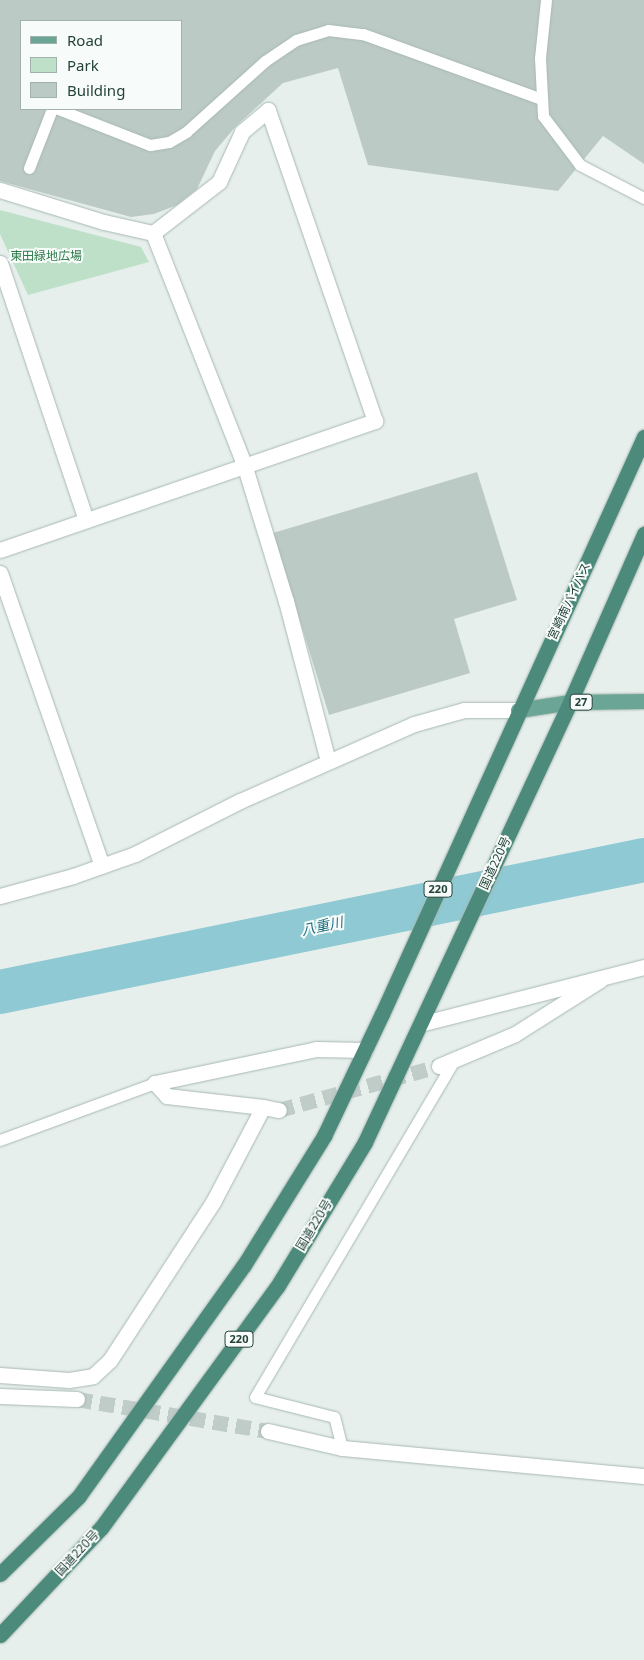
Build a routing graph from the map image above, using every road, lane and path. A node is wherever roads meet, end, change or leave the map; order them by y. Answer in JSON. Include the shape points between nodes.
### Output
{"nodes":[{"id":1,"x":546,"y":0,"type":"edge"},
{"id":2,"x":542,"y":99,"type":"junction"},
{"id":3,"x":52,"y":110,"type":"edge"},
{"id":4,"x":60,"y":110,"type":"edge"},
{"id":5,"x":30,"y":168,"type":"dead end"},
{"id":6,"x":0,"y":190,"type":"edge"},
{"id":7,"x":644,"y":198,"type":"edge"},
{"id":8,"x":153,"y":233,"type":"junction"},
{"id":9,"x":0,"y":263,"type":"edge"},
{"id":10,"x":644,"y":437,"type":"edge"},
{"id":11,"x":244,"y":464,"type":"junction"},
{"id":12,"x":86,"y":520,"type":"junction"},
{"id":13,"x":644,"y":534,"type":"edge"},
{"id":14,"x":0,"y":550,"type":"edge"},
{"id":15,"x":0,"y":574,"type":"edge"},
{"id":16,"x":644,"y":701,"type":"edge"},
{"id":17,"x":570,"y":702,"type":"junction"},
{"id":18,"x":518,"y":710,"type":"junction"},
{"id":19,"x":328,"y":761,"type":"junction"},
{"id":20,"x":102,"y":866,"type":"junction"},
{"id":21,"x":0,"y":896,"type":"edge"},
{"id":22,"x":644,"y":967,"type":"edge"},
{"id":23,"x":611,"y":973,"type":"junction"},
{"id":24,"x":420,"y":1024,"type":"junction"},
{"id":25,"x":365,"y":1050,"type":"junction"},
{"id":26,"x":454,"y":1061,"type":"junction"},
{"id":27,"x":439,"y":1066,"type":"tunnel mouth"},
{"id":28,"x":155,"y":1083,"type":"junction"},
{"id":29,"x":263,"y":1107,"type":"junction"},
{"id":30,"x":279,"y":1110,"type":"tunnel mouth"},
{"id":31,"x":0,"y":1140,"type":"edge"},
{"id":32,"x":0,"y":1375,"type":"edge"},
{"id":33,"x":0,"y":1396,"type":"edge"},
{"id":34,"x":77,"y":1398,"type":"tunnel mouth"},
{"id":35,"x":268,"y":1431,"type":"tunnel mouth"},
{"id":36,"x":342,"y":1448,"type":"junction"},
{"id":37,"x":644,"y":1476,"type":"edge"},
{"id":38,"x":0,"y":1574,"type":"edge"},
{"id":39,"x":0,"y":1635,"type":"edge"}],
"edges":[{"from":1,"to":2,"type":"lane","via":[[540,58]]},
{"from":2,"to":4,"type":"lane","via":[[363,34],[328,30],[296,40],[265,61],[186,132],[168,142],[150,146]]},
{"from":2,"to":7,"type":"lane","via":[[543,116],[580,165]]},
{"from":3,"to":5,"type":"lane"},
{"from":6,"to":8,"type":"street","via":[[104,222]]},
{"from":8,"to":11,"type":"street"},
{"from":8,"to":11,"type":"street","via":[[219,182],[242,132],[268,110],[375,421]]},
{"from":9,"to":12,"type":"street"},
{"from":10,"to":18,"type":"highway","name":"宮崎南バイパス","number":"220"},
{"from":11,"to":12,"type":"street"},
{"from":11,"to":19,"type":"street","via":[[286,601]]},
{"from":12,"to":14,"type":"street"},
{"from":13,"to":17,"type":"highway","number":"220"},
{"from":15,"to":20,"type":"street"},
{"from":16,"to":17,"type":"main road","number":"27"},
{"from":17,"to":18,"type":"main road","number":"27"},
{"from":17,"to":24,"type":"highway","name":"国道220号","number":"220"},
{"from":18,"to":19,"type":"street","via":[[464,710],[414,724]]},
{"from":18,"to":25,"type":"highway","name":"宮崎南バイパス","number":"220"},
{"from":19,"to":20,"type":"street","via":[[134,854]]},
{"from":20,"to":21,"type":"street"},
{"from":22,"to":23,"type":"street"},
{"from":23,"to":24,"type":"street"},
{"from":23,"to":26,"type":"street","via":[[515,1034]]},
{"from":24,"to":39,"type":"highway","name":"国道220号","number":"220","via":[[365,1142],[277,1287],[101,1528]]},
{"from":25,"to":28,"type":"street","via":[[316,1049]]},
{"from":25,"to":38,"type":"highway","number":"220","via":[[324,1136],[244,1265],[79,1496]]},
{"from":26,"to":27,"type":"street"},
{"from":26,"to":36,"type":"lane","via":[[256,1397],[334,1417]]},
{"from":28,"to":29,"type":"street","via":[[167,1096]]},
{"from":28,"to":31,"type":"lane"},
{"from":29,"to":30,"type":"street"},
{"from":29,"to":32,"type":"street","via":[[213,1202],[110,1360],[93,1376],[69,1380]]},
{"from":33,"to":34,"type":"street"},
{"from":35,"to":36,"type":"street"},
{"from":36,"to":37,"type":"street"}]}
